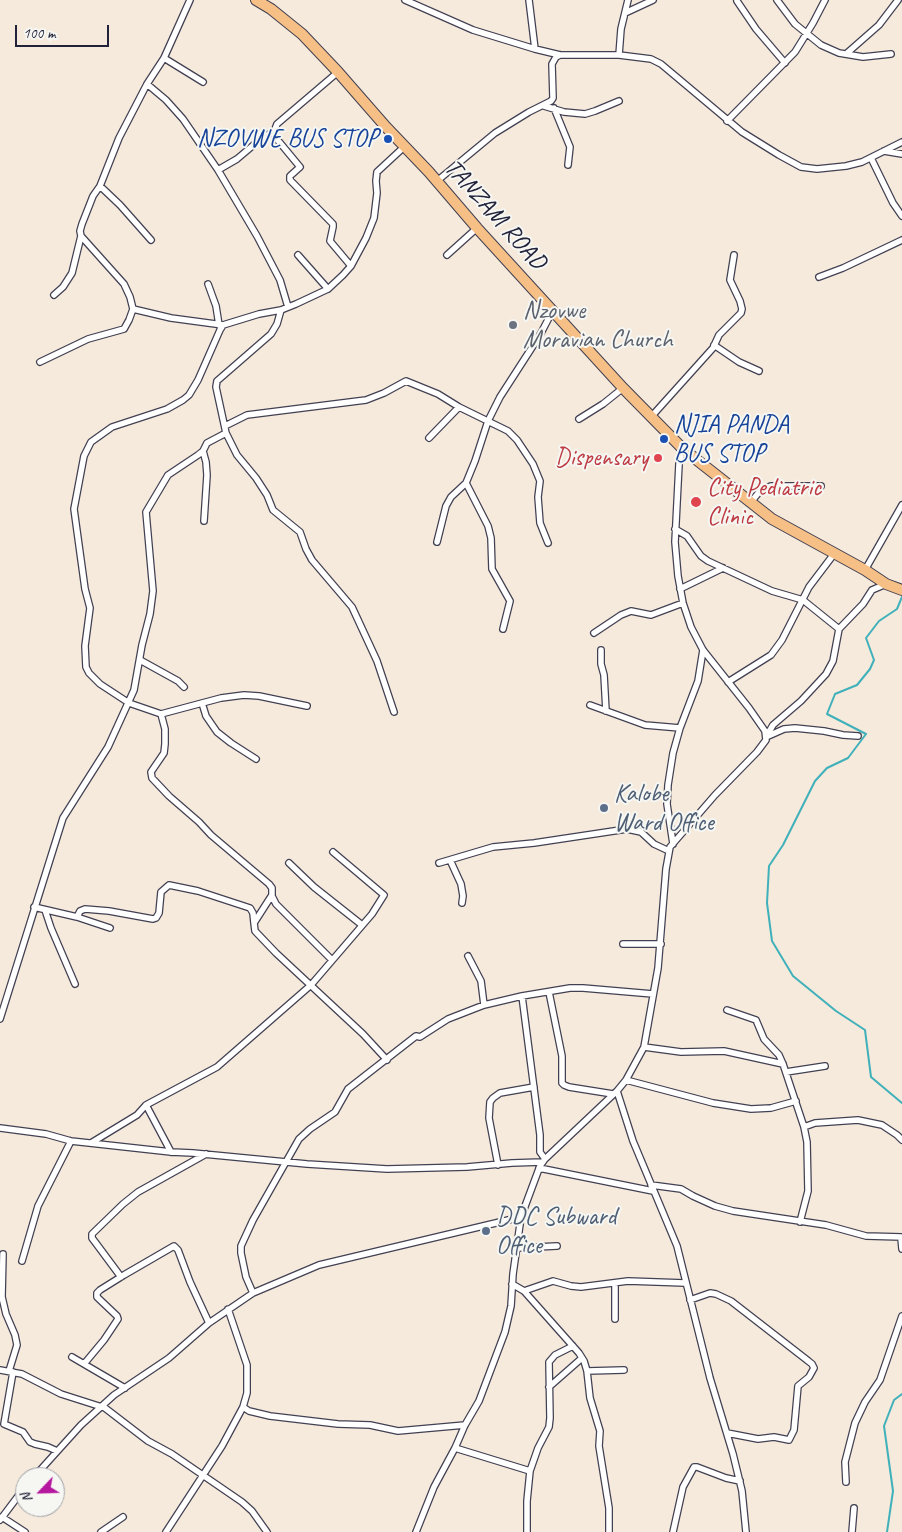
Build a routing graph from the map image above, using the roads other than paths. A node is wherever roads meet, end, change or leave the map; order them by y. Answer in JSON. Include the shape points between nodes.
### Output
{"nodes":[{"id":1,"x":190,"y":0,"type":"edge"},
{"id":2,"x":256,"y":0,"type":"edge"},
{"id":3,"x":405,"y":0,"type":"edge"},
{"id":4,"x":529,"y":0,"type":"edge"},
{"id":5,"x":628,"y":0,"type":"edge"},
{"id":6,"x":653,"y":0,"type":"edge"},
{"id":7,"x":777,"y":0,"type":"edge"},
{"id":8,"x":825,"y":0,"type":"edge"},
{"id":9,"x":898,"y":0,"type":"edge"},
{"id":10,"x":737,"y":1,"type":"edge"},
{"id":11,"x":625,"y":13,"type":"junction"},
{"id":12,"x":806,"y":34,"type":"junction"},
{"id":13,"x":535,"y":49,"type":"junction"},
{"id":14,"x":846,"y":54,"type":"junction"},
{"id":15,"x":891,"y":54,"type":"dead end"},
{"id":16,"x":560,"y":55,"type":"junction"},
{"id":17,"x":619,"y":55,"type":"junction"},
{"id":18,"x":164,"y":58,"type":"junction"},
{"id":19,"x":785,"y":63,"type":"junction"},
{"id":20,"x":338,"y":72,"type":"junction"},
{"id":21,"x":203,"y":82,"type":"dead end"},
{"id":22,"x":146,"y":84,"type":"junction"},
{"id":23,"x":619,"y":101,"type":"dead end"},
{"id":24,"x":544,"y":106,"type":"junction"},
{"id":25,"x":554,"y":108,"type":"junction"},
{"id":26,"x":728,"y":121,"type":"junction"},
{"id":27,"x":274,"y":132,"type":"junction"},
{"id":28,"x":902,"y":142,"type":"edge"},
{"id":29,"x":404,"y":147,"type":"junction"},
{"id":30,"x":884,"y":151,"type":"junction"},
{"id":31,"x":902,"y":154,"type":"edge"},
{"id":32,"x":871,"y":158,"type":"junction"},
{"id":33,"x":862,"y":162,"type":"junction"},
{"id":34,"x":568,"y":165,"type":"dead end"},
{"id":35,"x":218,"y":170,"type":"junction"},
{"id":36,"x":878,"y":172,"type":"junction"},
{"id":37,"x":436,"y":181,"type":"junction"},
{"id":38,"x":100,"y":186,"type":"junction"},
{"id":39,"x":902,"y":216,"type":"edge"},
{"id":40,"x":476,"y":228,"type":"junction"},
{"id":41,"x":81,"y":236,"type":"junction"},
{"id":42,"x":151,"y":240,"type":"dead end"},
{"id":43,"x":902,"y":240,"type":"edge"},
{"id":44,"x":298,"y":255,"type":"dead end"},
{"id":45,"x":734,"y":255,"type":"dead end"},
{"id":46,"x":447,"y":256,"type":"dead end"},
{"id":47,"x":351,"y":266,"type":"junction"},
{"id":48,"x":818,"y":277,"type":"dead end"},
{"id":49,"x":208,"y":284,"type":"dead end"},
{"id":50,"x":328,"y":289,"type":"junction"},
{"id":51,"x":54,"y":295,"type":"dead end"},
{"id":52,"x":288,"y":307,"type":"junction"},
{"id":53,"x":133,"y":309,"type":"junction"},
{"id":54,"x":281,"y":310,"type":"junction"},
{"id":55,"x":553,"y":310,"type":"junction"},
{"id":56,"x":221,"y":325,"type":"junction"},
{"id":57,"x":714,"y":345,"type":"junction"},
{"id":58,"x":40,"y":362,"type":"dead end"},
{"id":59,"x":759,"y":372,"type":"dead end"},
{"id":60,"x":623,"y":388,"type":"junction"},
{"id":61,"x":459,"y":407,"type":"junction"},
{"id":62,"x":651,"y":417,"type":"junction"},
{"id":63,"x":579,"y":419,"type":"dead end"},
{"id":64,"x":488,"y":421,"type":"junction"},
{"id":65,"x":226,"y":429,"type":"junction"},
{"id":66,"x":429,"y":438,"type":"dead end"},
{"id":67,"x":683,"y":448,"type":"junction"},
{"id":68,"x":203,"y":451,"type":"junction"},
{"id":69,"x":466,"y":483,"type":"junction"},
{"id":70,"x":821,"y":486,"type":"dead end"},
{"id":71,"x":751,"y":502,"type":"junction"},
{"id":72,"x":902,"y":505,"type":"edge"},
{"id":73,"x":204,"y":521,"type":"dead end"},
{"id":74,"x":675,"y":530,"type":"junction"},
{"id":75,"x":437,"y":542,"type":"dead end"},
{"id":76,"x":548,"y":543,"type":"dead end"},
{"id":77,"x":834,"y":554,"type":"junction"},
{"id":78,"x":723,"y":568,"type":"junction"},
{"id":79,"x":865,"y":570,"type":"junction"},
{"id":80,"x":886,"y":584,"type":"junction"},
{"id":81,"x":680,"y":589,"type":"junction"},
{"id":82,"x":902,"y":590,"type":"edge"},
{"id":83,"x":803,"y":600,"type":"junction"},
{"id":84,"x":683,"y":603,"type":"junction"},
{"id":85,"x":503,"y":629,"type":"dead end"},
{"id":86,"x":839,"y":629,"type":"junction"},
{"id":87,"x":594,"y":633,"type":"dead end"},
{"id":88,"x":601,"y":650,"type":"dead end"},
{"id":89,"x":703,"y":650,"type":"junction"},
{"id":90,"x":140,"y":660,"type":"junction"},
{"id":91,"x":728,"y":682,"type":"junction"},
{"id":92,"x":184,"y":686,"type":"dead end"},
{"id":93,"x":129,"y":703,"type":"junction"},
{"id":94,"x":202,"y":703,"type":"junction"},
{"id":95,"x":590,"y":705,"type":"dead end"},
{"id":96,"x":307,"y":706,"type":"dead end"},
{"id":97,"x":606,"y":711,"type":"junction"},
{"id":98,"x":394,"y":712,"type":"dead end"},
{"id":99,"x":161,"y":714,"type":"junction"},
{"id":100,"x":680,"y":728,"type":"junction"},
{"id":101,"x":858,"y":736,"type":"dead end"},
{"id":102,"x":766,"y":737,"type":"junction"},
{"id":103,"x":256,"y":759,"type":"dead end"},
{"id":104,"x":673,"y":844,"type":"junction"},
{"id":105,"x":333,"y":852,"type":"dead end"},
{"id":106,"x":669,"y":852,"type":"junction"},
{"id":107,"x":450,"y":860,"type":"junction"},
{"id":108,"x":290,"y":863,"type":"dead end"},
{"id":109,"x":439,"y":863,"type":"dead end"},
{"id":110,"x":272,"y":895,"type":"junction"},
{"id":111,"x":462,"y":903,"type":"dead end"},
{"id":112,"x":34,"y":907,"type":"junction"},
{"id":113,"x":45,"y":910,"type":"junction"},
{"id":114,"x":77,"y":917,"type":"junction"},
{"id":115,"x":254,"y":923,"type":"junction"},
{"id":116,"x":362,"y":924,"type":"junction"},
{"id":117,"x":110,"y":928,"type":"dead end"},
{"id":118,"x":623,"y":944,"type":"dead end"},
{"id":119,"x":661,"y":944,"type":"junction"},
{"id":120,"x":468,"y":956,"type":"dead end"},
{"id":121,"x":332,"y":960,"type":"junction"},
{"id":122,"x":75,"y":984,"type":"dead end"},
{"id":123,"x":311,"y":985,"type":"junction"},
{"id":124,"x":549,"y":992,"type":"junction"},
{"id":125,"x":654,"y":994,"type":"junction"},
{"id":126,"x":522,"y":996,"type":"junction"},
{"id":127,"x":484,"y":1005,"type":"junction"},
{"id":128,"x":726,"y":1010,"type":"dead end"},
{"id":129,"x":0,"y":1018,"type":"edge"},
{"id":130,"x":644,"y":1047,"type":"junction"},
{"id":131,"x":386,"y":1060,"type":"junction"},
{"id":132,"x":783,"y":1064,"type":"junction"},
{"id":133,"x":824,"y":1066,"type":"dead end"},
{"id":134,"x":786,"y":1072,"type":"junction"},
{"id":135,"x":626,"y":1080,"type":"junction"},
{"id":136,"x":534,"y":1087,"type":"junction"},
{"id":137,"x":615,"y":1092,"type":"junction"},
{"id":138,"x":796,"y":1102,"type":"junction"},
{"id":139,"x":146,"y":1105,"type":"junction"},
{"id":140,"x":804,"y":1127,"type":"junction"},
{"id":141,"x":0,"y":1128,"type":"edge"},
{"id":142,"x":902,"y":1140,"type":"edge"},
{"id":143,"x":71,"y":1141,"type":"junction"},
{"id":144,"x":91,"y":1143,"type":"junction"},
{"id":145,"x":171,"y":1152,"type":"junction"},
{"id":146,"x":206,"y":1154,"type":"junction"},
{"id":147,"x":286,"y":1162,"type":"junction"},
{"id":148,"x":542,"y":1163,"type":"junction"},
{"id":149,"x":498,"y":1165,"type":"junction"},
{"id":150,"x":652,"y":1188,"type":"junction"},
{"id":151,"x":521,"y":1217,"type":"junction"},
{"id":152,"x":800,"y":1222,"type":"junction"},
{"id":153,"x":902,"y":1238,"type":"edge"},
{"id":154,"x":557,"y":1246,"type":"dead end"},
{"id":155,"x":517,"y":1248,"type":"junction"},
{"id":156,"x":902,"y":1249,"type":"edge"},
{"id":157,"x":3,"y":1254,"type":"dead end"},
{"id":158,"x":22,"y":1261,"type":"dead end"},
{"id":159,"x":121,"y":1277,"type":"junction"},
{"id":160,"x":685,"y":1283,"type":"junction"},
{"id":161,"x":512,"y":1284,"type":"junction"},
{"id":162,"x":615,"y":1284,"type":"junction"},
{"id":163,"x":524,"y":1291,"type":"junction"},
{"id":164,"x":253,"y":1293,"type":"junction"},
{"id":165,"x":690,"y":1300,"type":"junction"},
{"id":166,"x":228,"y":1309,"type":"junction"},
{"id":167,"x":902,"y":1316,"type":"edge"},
{"id":168,"x":615,"y":1319,"type":"dead end"},
{"id":169,"x":209,"y":1323,"type":"junction"},
{"id":170,"x":573,"y":1346,"type":"junction"},
{"id":171,"x":72,"y":1358,"type":"dead end"},
{"id":172,"x":582,"y":1358,"type":"junction"},
{"id":173,"x":84,"y":1364,"type":"junction"},
{"id":174,"x":0,"y":1370,"type":"edge"},
{"id":175,"x":624,"y":1370,"type":"dead end"},
{"id":176,"x":587,"y":1371,"type":"junction"},
{"id":177,"x":11,"y":1372,"type":"junction"},
{"id":178,"x":549,"y":1387,"type":"junction"},
{"id":179,"x":125,"y":1388,"type":"junction"},
{"id":180,"x":100,"y":1407,"type":"junction"},
{"id":181,"x":243,"y":1407,"type":"junction"},
{"id":182,"x":464,"y":1425,"type":"junction"},
{"id":183,"x":727,"y":1433,"type":"junction"},
{"id":184,"x":455,"y":1448,"type":"junction"},
{"id":185,"x":57,"y":1451,"type":"junction"},
{"id":186,"x":43,"y":1467,"type":"edge"},
{"id":187,"x":530,"y":1471,"type":"junction"},
{"id":188,"x":203,"y":1474,"type":"junction"},
{"id":189,"x":740,"y":1481,"type":"junction"},
{"id":190,"x":846,"y":1482,"type":"dead end"},
{"id":191,"x":15,"y":1500,"type":"edge"},
{"id":192,"x":854,"y":1508,"type":"dead end"},
{"id":193,"x":123,"y":1517,"type":"dead end"},
{"id":194,"x":1,"y":1518,"type":"edge"},
{"id":195,"x":25,"y":1532,"type":"edge"},
{"id":196,"x":101,"y":1532,"type":"edge"},
{"id":197,"x":166,"y":1532,"type":"edge"},
{"id":198,"x":268,"y":1532,"type":"edge"},
{"id":199,"x":416,"y":1532,"type":"edge"},
{"id":200,"x":527,"y":1532,"type":"edge"},
{"id":201,"x":609,"y":1532,"type":"edge"},
{"id":202,"x":673,"y":1532,"type":"edge"},
{"id":203,"x":746,"y":1532,"type":"edge"},
{"id":204,"x":852,"y":1532,"type":"edge"}],
"edges":[{"from":1,"to":18,"type":"street"},
{"from":2,"to":20,"type":"highway","name":"TANZAM ROAD","via":[[302,34]]},
{"from":3,"to":13,"type":"street","via":[[474,30]]},
{"from":4,"to":13,"type":"street"},
{"from":5,"to":11,"type":"street"},
{"from":6,"to":11,"type":"street"},
{"from":7,"to":12,"type":"street"},
{"from":8,"to":12,"type":"street"},
{"from":9,"to":14,"type":"street","via":[[879,25]]},
{"from":10,"to":19,"type":"street"},
{"from":11,"to":17,"type":"street"},
{"from":12,"to":14,"type":"street","via":[[821,45]]},
{"from":12,"to":19,"type":"street"},
{"from":13,"to":16,"type":"street"},
{"from":14,"to":15,"type":"street","via":[[868,57]]},
{"from":16,"to":17,"type":"street"},
{"from":16,"to":24,"type":"street","via":[[552,64],[553,98]]},
{"from":17,"to":26,"type":"street","via":[[658,62]]},
{"from":18,"to":21,"type":"street"},
{"from":18,"to":22,"type":"street"},
{"from":19,"to":26,"type":"street"},
{"from":20,"to":27,"type":"street","via":[[277,124]]},
{"from":20,"to":29,"type":"highway","name":"TANZAM ROAD"},
{"from":22,"to":35,"type":"street","via":[[183,119]]},
{"from":22,"to":38,"type":"street"},
{"from":23,"to":25,"type":"street","via":[[585,114]]},
{"from":24,"to":25,"type":"street"},
{"from":24,"to":37,"type":"street","via":[[494,133]]},
{"from":25,"to":34,"type":"street","via":[[570,147]]},
{"from":26,"to":33,"type":"street","via":[[801,167],[817,169]]},
{"from":27,"to":35,"type":"street"},
{"from":27,"to":47,"type":"street","via":[[300,166],[290,180],[333,224],[330,241]]},
{"from":28,"to":30,"type":"street"},
{"from":29,"to":37,"type":"highway","name":"TANZAM ROAD"},
{"from":29,"to":47,"type":"street","via":[[377,172],[374,218]]},
{"from":30,"to":31,"type":"street"},
{"from":30,"to":32,"type":"street"},
{"from":32,"to":33,"type":"street"},
{"from":32,"to":36,"type":"street"},
{"from":33,"to":36,"type":"street"},
{"from":35,"to":52,"type":"street","via":[[280,280]]},
{"from":36,"to":39,"type":"street"},
{"from":37,"to":40,"type":"highway","name":"TANZAM ROAD"},
{"from":38,"to":41,"type":"street","via":[[82,224]]},
{"from":38,"to":42,"type":"street"},
{"from":40,"to":46,"type":"street"},
{"from":40,"to":55,"type":"highway","name":"TANZAM ROAD"},
{"from":41,"to":51,"type":"street","via":[[72,272]]},
{"from":41,"to":53,"type":"street","via":[[124,284]]},
{"from":43,"to":48,"type":"street"},
{"from":44,"to":50,"type":"street"},
{"from":45,"to":57,"type":"street","via":[[730,280],[742,309]]},
{"from":47,"to":50,"type":"street"},
{"from":49,"to":56,"type":"street"},
{"from":50,"to":52,"type":"street"},
{"from":52,"to":54,"type":"street"},
{"from":53,"to":56,"type":"street"},
{"from":53,"to":58,"type":"street","via":[[124,329],[88,340]]},
{"from":54,"to":56,"type":"street"},
{"from":54,"to":65,"type":"street","via":[[271,334],[217,381]]},
{"from":55,"to":60,"type":"highway","name":"TANZAM ROAD"},
{"from":55,"to":64,"type":"street"},
{"from":56,"to":93,"type":"street","via":[[189,395],[167,409],[112,427],[91,442],[84,456],[74,509],[84,589],[90,608],[86,667],[91,677]]},
{"from":57,"to":59,"type":"street"},
{"from":57,"to":62,"type":"street"},
{"from":60,"to":62,"type":"highway","name":"TANZAM ROAD"},
{"from":60,"to":63,"type":"street"},
{"from":61,"to":64,"type":"street"},
{"from":61,"to":65,"type":"street","via":[[438,394],[404,381],[366,400],[247,415]]},
{"from":61,"to":66,"type":"street"},
{"from":62,"to":67,"type":"highway","name":"TANZAM ROAD"},
{"from":64,"to":69,"type":"street"},
{"from":64,"to":76,"type":"street","via":[[512,434],[533,464],[540,480],[540,523]]},
{"from":65,"to":68,"type":"street","via":[[207,443]]},
{"from":65,"to":98,"type":"street","via":[[237,454],[267,495],[273,510],[300,532],[312,560],[352,607],[385,682]]},
{"from":67,"to":71,"type":"highway","name":"TANZAM ROAD"},
{"from":67,"to":74,"type":"street"},
{"from":68,"to":73,"type":"street","via":[[207,475]]},
{"from":68,"to":90,"type":"street","via":[[168,475],[146,512],[153,591]]},
{"from":69,"to":75,"type":"street","via":[[448,502]]},
{"from":69,"to":85,"type":"street","via":[[488,526],[492,569],[510,601]]},
{"from":70,"to":71,"type":"street","via":[[771,486],[760,491]]},
{"from":71,"to":77,"type":"highway","name":"TANZAM ROAD","via":[[772,519]]},
{"from":72,"to":79,"type":"street"},
{"from":74,"to":78,"type":"street","via":[[687,536],[701,556]]},
{"from":74,"to":81,"type":"street"},
{"from":77,"to":79,"type":"highway","name":"TANZAM ROAD"},
{"from":77,"to":83,"type":"street"},
{"from":78,"to":81,"type":"street"},
{"from":78,"to":83,"type":"street"},
{"from":79,"to":80,"type":"highway","name":"TANZAM ROAD"},
{"from":80,"to":82,"type":"highway","name":"TANZAM ROAD"},
{"from":80,"to":86,"type":"street","via":[[872,590]]},
{"from":81,"to":84,"type":"street"},
{"from":83,"to":86,"type":"street"},
{"from":83,"to":91,"type":"street","via":[[771,655]]},
{"from":84,"to":87,"type":"street","via":[[651,615],[631,611]]},
{"from":84,"to":89,"type":"street"},
{"from":86,"to":102,"type":"street","via":[[833,661],[826,674],[773,725]]},
{"from":88,"to":97,"type":"street"},
{"from":89,"to":91,"type":"street"},
{"from":89,"to":100,"type":"street","via":[[698,681]]},
{"from":90,"to":92,"type":"street"},
{"from":90,"to":93,"type":"street"},
{"from":91,"to":102,"type":"street"},
{"from":93,"to":99,"type":"street"},
{"from":93,"to":112,"type":"street","via":[[108,747],[63,818]]},
{"from":94,"to":96,"type":"street","via":[[221,698],[260,696]]},
{"from":94,"to":99,"type":"street"},
{"from":94,"to":103,"type":"street","via":[[217,732]]},
{"from":95,"to":97,"type":"street"},
{"from":97,"to":100,"type":"street","via":[[646,725]]},
{"from":99,"to":110,"type":"street","via":[[165,729],[164,752],[151,772],[152,778],[210,835],[269,884]]},
{"from":100,"to":104,"type":"street","via":[[667,795]]},
{"from":101,"to":102,"type":"street","via":[[796,728]]},
{"from":102,"to":104,"type":"street","via":[[764,744]]},
{"from":104,"to":106,"type":"street"},
{"from":105,"to":116,"type":"street","via":[[384,896]]},
{"from":106,"to":107,"type":"street","via":[[641,832],[627,829],[493,847]]},
{"from":106,"to":119,"type":"street"},
{"from":107,"to":109,"type":"street"},
{"from":107,"to":111,"type":"street","via":[[461,884]]},
{"from":108,"to":116,"type":"street","via":[[314,887]]},
{"from":110,"to":115,"type":"street"},
{"from":110,"to":121,"type":"street","via":[[276,904]]},
{"from":112,"to":113,"type":"street"},
{"from":112,"to":129,"type":"street"},
{"from":113,"to":114,"type":"street"},
{"from":113,"to":122,"type":"street"},
{"from":114,"to":115,"type":"street","via":[[85,909],[156,918],[161,892],[169,886],[198,891],[250,908],[254,913]]},
{"from":114,"to":117,"type":"street"},
{"from":115,"to":123,"type":"street","via":[[258,934]]},
{"from":116,"to":121,"type":"street"},
{"from":118,"to":119,"type":"street"},
{"from":119,"to":125,"type":"street"},
{"from":120,"to":127,"type":"street","via":[[480,980]]},
{"from":121,"to":123,"type":"street"},
{"from":123,"to":131,"type":"street"},
{"from":123,"to":139,"type":"street","via":[[218,1067]]},
{"from":124,"to":125,"type":"street","via":[[583,988]]},
{"from":124,"to":126,"type":"street"},
{"from":124,"to":137,"type":"street","via":[[562,1056],[562,1083],[569,1087]]},
{"from":125,"to":130,"type":"street"},
{"from":126,"to":127,"type":"street"},
{"from":126,"to":136,"type":"street"},
{"from":127,"to":131,"type":"street","via":[[448,1019],[420,1037],[416,1036]]},
{"from":128,"to":132,"type":"street","via":[[756,1020],[764,1039]]},
{"from":130,"to":132,"type":"street","via":[[681,1052],[724,1051]]},
{"from":130,"to":135,"type":"street"},
{"from":131,"to":147,"type":"street","via":[[348,1089],[335,1112],[302,1135]]},
{"from":132,"to":134,"type":"street"},
{"from":133,"to":134,"type":"street"},
{"from":134,"to":138,"type":"street"},
{"from":135,"to":137,"type":"street"},
{"from":135,"to":138,"type":"street","via":[[665,1092],[751,1109]]},
{"from":136,"to":148,"type":"street"},
{"from":136,"to":149,"type":"street","via":[[500,1093],[490,1102],[489,1118]]},
{"from":137,"to":148,"type":"street"},
{"from":137,"to":150,"type":"street"},
{"from":138,"to":140,"type":"street"},
{"from":139,"to":144,"type":"street","via":[[136,1115]]},
{"from":139,"to":145,"type":"street"},
{"from":140,"to":142,"type":"street","via":[[831,1121],[866,1121],[882,1125]]},
{"from":140,"to":152,"type":"street","via":[[809,1182]]},
{"from":141,"to":143,"type":"street"},
{"from":143,"to":144,"type":"street"},
{"from":143,"to":158,"type":"street","via":[[38,1206]]},
{"from":144,"to":145,"type":"street"},
{"from":145,"to":146,"type":"street"},
{"from":146,"to":147,"type":"street"},
{"from":146,"to":159,"type":"street","via":[[138,1192],[92,1234]]},
{"from":147,"to":149,"type":"street","via":[[387,1168]]},
{"from":147,"to":164,"type":"street","via":[[241,1246],[246,1277]]},
{"from":148,"to":149,"type":"street"},
{"from":148,"to":150,"type":"street"},
{"from":148,"to":151,"type":"street"},
{"from":150,"to":152,"type":"street","via":[[681,1189],[707,1203],[733,1211]]},
{"from":150,"to":160,"type":"street","via":[[672,1232]]},
{"from":151,"to":155,"type":"street"},
{"from":151,"to":164,"type":"street","via":[[319,1265]]},
{"from":152,"to":153,"type":"street","via":[[861,1235]]},
{"from":153,"to":156,"type":"street"},
{"from":154,"to":155,"type":"street"},
{"from":155,"to":161,"type":"street"},
{"from":157,"to":177,"type":"street","via":[[2,1297],[17,1345]]},
{"from":159,"to":169,"type":"street","via":[[176,1247]]},
{"from":159,"to":173,"type":"street","via":[[97,1293],[97,1297],[118,1319]]},
{"from":160,"to":162,"type":"street","via":[[640,1281]]},
{"from":160,"to":165,"type":"street"},
{"from":161,"to":163,"type":"street"},
{"from":161,"to":182,"type":"street","via":[[511,1306],[504,1332],[479,1401]]},
{"from":162,"to":163,"type":"street","via":[[581,1287],[553,1281]]},
{"from":162,"to":168,"type":"street"},
{"from":163,"to":170,"type":"street"},
{"from":164,"to":166,"type":"street"},
{"from":165,"to":183,"type":"street"},
{"from":165,"to":183,"type":"street","via":[[710,1293],[731,1301],[814,1368],[798,1386],[794,1430],[789,1440]]},
{"from":166,"to":169,"type":"street"},
{"from":166,"to":181,"type":"street","via":[[247,1365],[247,1393]]},
{"from":167,"to":190,"type":"street","via":[[880,1380],[855,1423],[845,1462]]},
{"from":169,"to":179,"type":"street","via":[[169,1358]]},
{"from":170,"to":172,"type":"street"},
{"from":170,"to":178,"type":"street","via":[[550,1358]]},
{"from":171,"to":173,"type":"street"},
{"from":172,"to":176,"type":"street"},
{"from":172,"to":178,"type":"street"},
{"from":173,"to":179,"type":"street"},
{"from":174,"to":177,"type":"street"},
{"from":175,"to":176,"type":"street"},
{"from":176,"to":201,"type":"street","via":[[590,1398],[601,1438],[599,1446],[609,1508]]},
{"from":177,"to":180,"type":"street"},
{"from":177,"to":185,"type":"street","via":[[4,1424],[23,1432],[30,1442]]},
{"from":178,"to":187,"type":"street","via":[[549,1427]]},
{"from":179,"to":180,"type":"street"},
{"from":180,"to":185,"type":"street"},
{"from":180,"to":188,"type":"street"},
{"from":181,"to":182,"type":"street","via":[[270,1416],[370,1425],[398,1431]]},
{"from":181,"to":188,"type":"street"},
{"from":182,"to":184,"type":"street"},
{"from":183,"to":189,"type":"street"},
{"from":184,"to":187,"type":"street"},
{"from":184,"to":199,"type":"street","via":[[434,1487]]},
{"from":185,"to":186,"type":"street"},
{"from":187,"to":200,"type":"street"},
{"from":188,"to":197,"type":"street"},
{"from":188,"to":198,"type":"street","via":[[246,1505]]},
{"from":189,"to":202,"type":"street","via":[[694,1467],[683,1488]]},
{"from":189,"to":203,"type":"street"},
{"from":191,"to":194,"type":"street"},
{"from":192,"to":204,"type":"street"},
{"from":193,"to":196,"type":"street"},
{"from":194,"to":195,"type":"street"}]}
